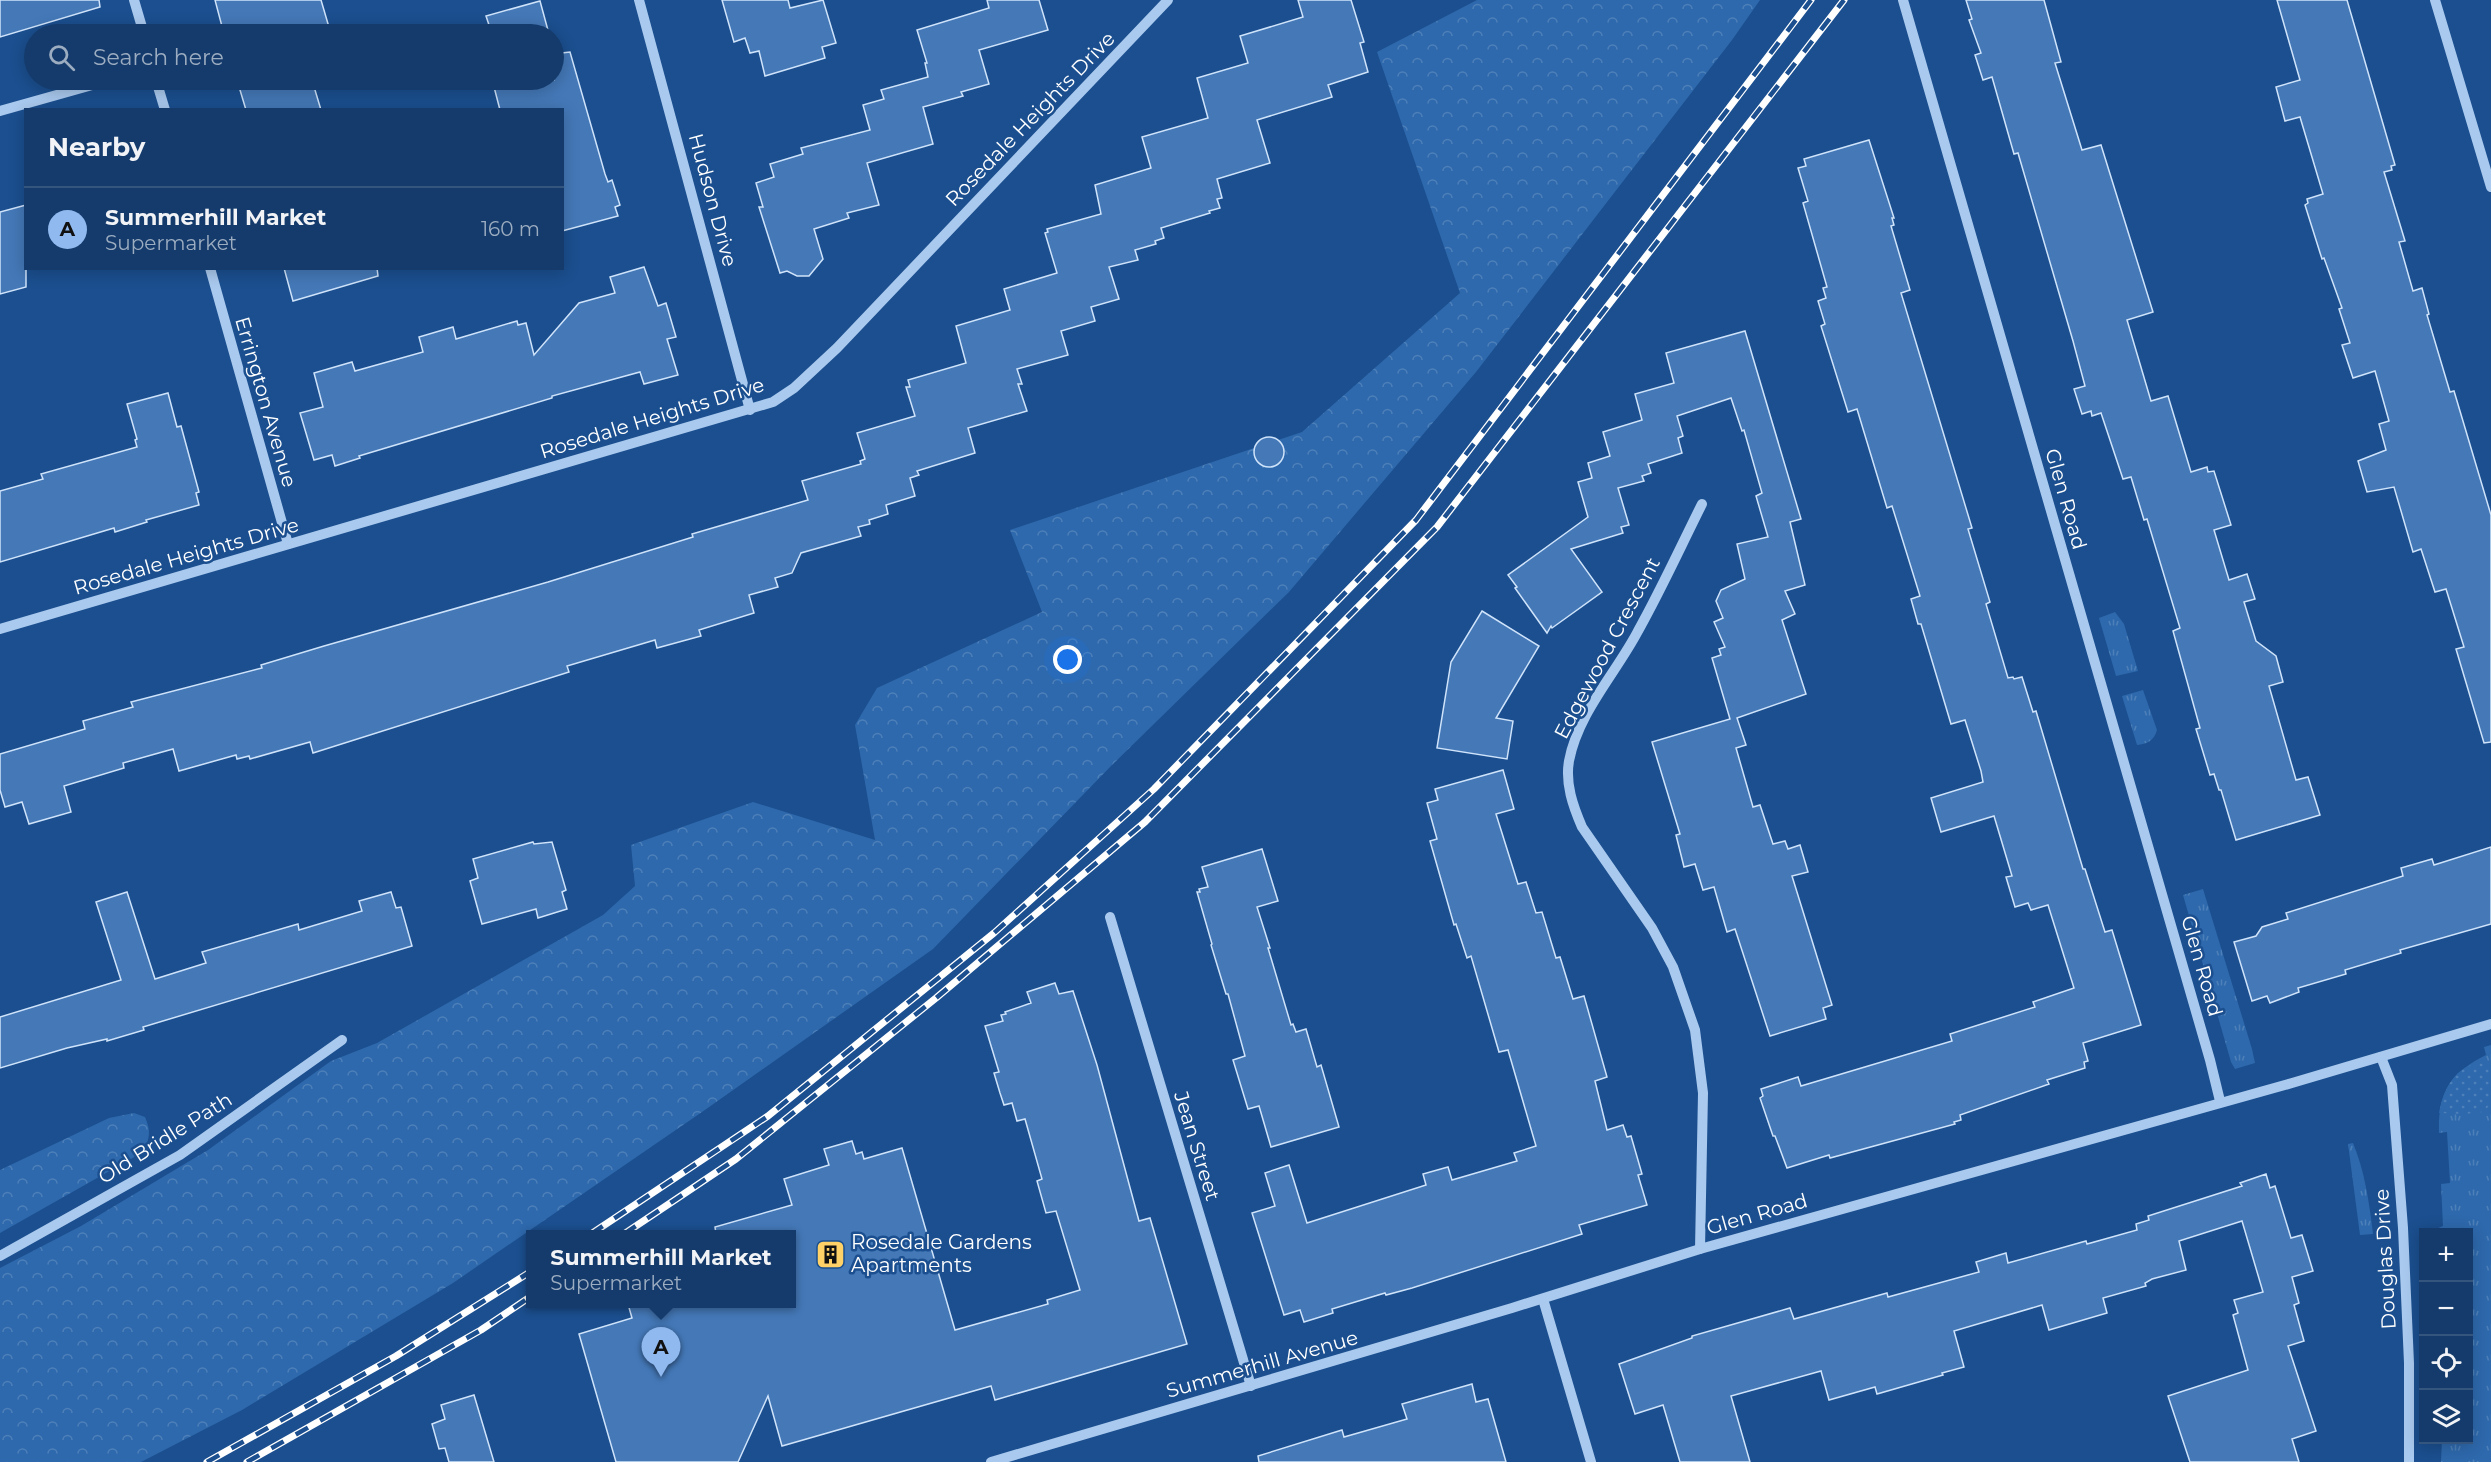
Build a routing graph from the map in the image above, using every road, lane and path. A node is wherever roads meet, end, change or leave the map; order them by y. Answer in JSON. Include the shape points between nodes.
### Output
{"nodes":[{"id":1,"x":134,"y":0,"type":"edge"},
{"id":2,"x":639,"y":0,"type":"edge"},
{"id":3,"x":1168,"y":0,"type":"edge"},
{"id":4,"x":1903,"y":0,"type":"edge"},
{"id":5,"x":2435,"y":0,"type":"edge"},
{"id":6,"x":141,"y":24,"type":"edge"},
{"id":7,"x":75,"y":90,"type":"edge"},
{"id":8,"x":159,"y":90,"type":"edge"},
{"id":9,"x":164,"y":108,"type":"edge"},
{"id":10,"x":0,"y":111,"type":"edge"},
{"id":11,"x":2491,"y":187,"type":"edge"},
{"id":12,"x":211,"y":270,"type":"edge"},
{"id":13,"x":750,"y":410,"type":"junction"},
{"id":14,"x":1702,"y":504,"type":"dead end"},
{"id":15,"x":288,"y":544,"type":"junction"},
{"id":16,"x":0,"y":629,"type":"edge"},
{"id":17,"x":1110,"y":917,"type":"dead end"},
{"id":18,"x":2491,"y":1024,"type":"edge"},
{"id":19,"x":342,"y":1040,"type":"dead end"},
{"id":20,"x":2381,"y":1057,"type":"junction"},
{"id":21,"x":2220,"y":1101,"type":"junction"},
{"id":22,"x":1700,"y":1249,"type":"junction"},
{"id":23,"x":0,"y":1256,"type":"edge"},
{"id":24,"x":1543,"y":1299,"type":"junction"},
{"id":25,"x":1251,"y":1386,"type":"junction"},
{"id":26,"x":991,"y":1462,"type":"edge"},
{"id":27,"x":1591,"y":1462,"type":"edge"},
{"id":28,"x":2409,"y":1462,"type":"edge"}],
"edges":[{"from":1,"to":6,"type":"street"},
{"from":2,"to":13,"type":"street","name":"Hudson Drive"},
{"from":3,"to":13,"type":"street","name":"Rosedale Heights Drive","via":[[837,348],[794,388],[773,402]]},
{"from":4,"to":21,"type":"street","name":"Glen Road"},
{"from":5,"to":11,"type":"street"},
{"from":7,"to":10,"type":"street"},
{"from":8,"to":9,"type":"street"},
{"from":12,"to":15,"type":"street","name":"Errington Avenue"},
{"from":13,"to":15,"type":"street","name":"Rosedale Heights Drive"},
{"from":14,"to":22,"type":"street","name":"Edgewood Crescent","via":[[1638,633],[1575,739],[1568,784],[1582,827],[1652,928],[1673,967],[1695,1030],[1703,1093]]},
{"from":15,"to":16,"type":"street","name":"Rosedale Heights Drive"},
{"from":17,"to":25,"type":"street","name":"Jean Street"},
{"from":18,"to":20,"type":"street"},
{"from":19,"to":23,"type":"street","name":"Old Bridle Path","via":[[180,1155]]},
{"from":20,"to":21,"type":"street"},
{"from":20,"to":28,"type":"street","name":"Douglas Drive","via":[[2392,1085],[2403,1228]]},
{"from":21,"to":22,"type":"street","name":"Glen Road"},
{"from":22,"to":24,"type":"street","name":"Glen Road"},
{"from":24,"to":25,"type":"street","name":"Summerhill Avenue"},
{"from":24,"to":27,"type":"street"},
{"from":25,"to":26,"type":"street","name":"Summerhill Avenue"}]}
